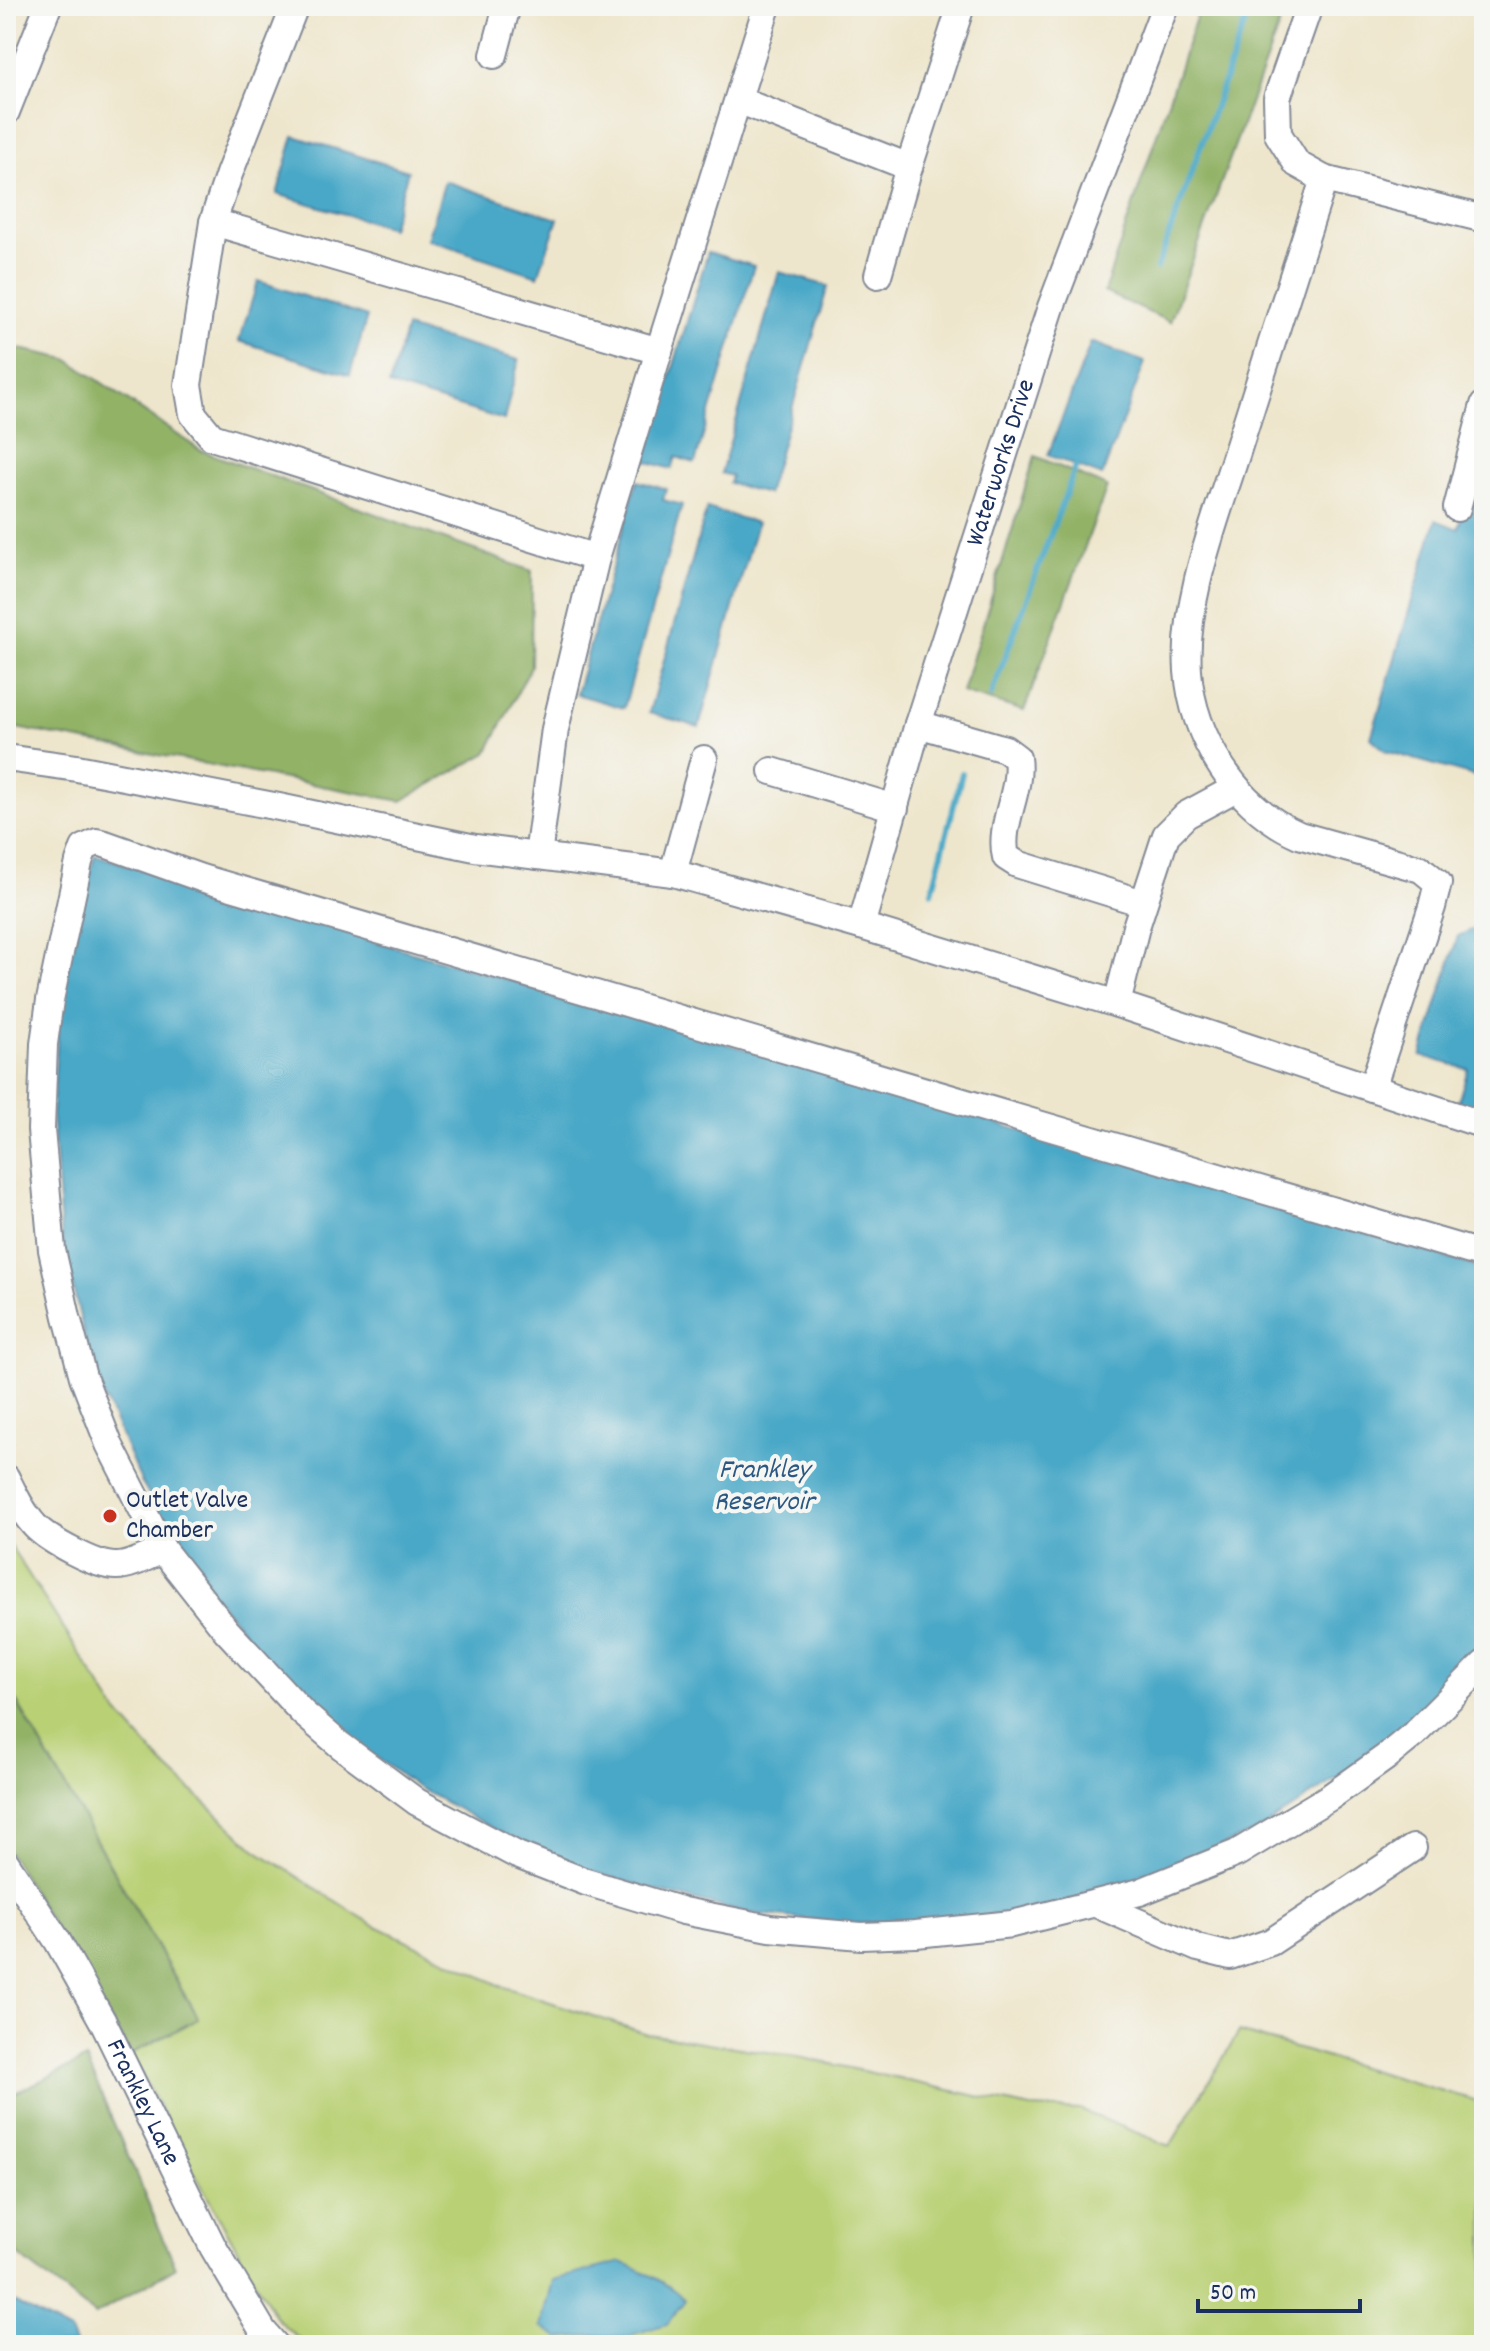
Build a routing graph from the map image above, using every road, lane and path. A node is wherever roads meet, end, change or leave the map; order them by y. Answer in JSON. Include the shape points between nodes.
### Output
{"nodes":[{"id":1,"x":48,"y":6,"type":"edge"},
{"id":2,"x":295,"y":6,"type":"edge"},
{"id":3,"x":507,"y":6,"type":"edge"},
{"id":4,"x":767,"y":6,"type":"edge"},
{"id":5,"x":961,"y":6,"type":"edge"},
{"id":6,"x":1165,"y":6,"type":"edge"},
{"id":7,"x":1309,"y":6,"type":"edge"},
{"id":8,"x":494,"y":55,"type":"dead end"},
{"id":9,"x":738,"y":100,"type":"junction"},
{"id":10,"x":6,"y":112,"type":"edge"},
{"id":11,"x":909,"y":167,"type":"junction"},
{"id":12,"x":1324,"y":179,"type":"junction"},
{"id":13,"x":1484,"y":219,"type":"edge"},
{"id":14,"x":213,"y":222,"type":"junction"},
{"id":15,"x":878,"y":275,"type":"dead end"},
{"id":16,"x":659,"y":351,"type":"junction"},
{"id":17,"x":1484,"y":405,"type":"edge"},
{"id":18,"x":1457,"y":508,"type":"dead end"},
{"id":19,"x":596,"y":558,"type":"junction"},
{"id":20,"x":918,"y":724,"type":"junction"},
{"id":21,"x":704,"y":759,"type":"dead end"},
{"id":22,"x":10,"y":766,"type":"edge"},
{"id":23,"x":772,"y":771,"type":"dead end"},
{"id":24,"x":1236,"y":788,"type":"junction"},
{"id":25,"x":895,"y":808,"type":"junction"},
{"id":26,"x":538,"y":856,"type":"junction"},
{"id":27,"x":673,"y":873,"type":"junction"},
{"id":28,"x":1143,"y":903,"type":"junction"},
{"id":29,"x":861,"y":926,"type":"junction"},
{"id":30,"x":1117,"y":1004,"type":"junction"},
{"id":31,"x":1372,"y":1088,"type":"junction"},
{"id":32,"x":1484,"y":1125,"type":"edge"},
{"id":33,"x":1484,"y":1255,"type":"edge"},
{"id":34,"x":6,"y":1478,"type":"edge"},
{"id":35,"x":163,"y":1550,"type":"junction"},
{"id":36,"x":1484,"y":1664,"type":"edge"},
{"id":37,"x":1413,"y":1848,"type":"dead end"},
{"id":38,"x":6,"y":1863,"type":"edge"},
{"id":39,"x":1096,"y":1904,"type":"junction"},
{"id":40,"x":275,"y":2345,"type":"edge"}],
"edges":[{"from":1,"to":10,"type":"street"},
{"from":2,"to":14,"type":"street"},
{"from":3,"to":8,"type":"street"},
{"from":4,"to":9,"type":"street"},
{"from":5,"to":11,"type":"street"},
{"from":6,"to":20,"type":"street","name":"Waterworks Drive","via":[[1051,307]]},
{"from":7,"to":12,"type":"street","via":[[1277,98],[1278,134],[1297,164]]},
{"from":9,"to":11,"type":"street"},
{"from":9,"to":16,"type":"street"},
{"from":11,"to":15,"type":"street"},
{"from":12,"to":13,"type":"street"},
{"from":12,"to":24,"type":"street","via":[[1204,552],[1190,627],[1188,672],[1203,735]]},
{"from":14,"to":16,"type":"street"},
{"from":14,"to":19,"type":"street","via":[[188,385],[193,414],[212,437]]},
{"from":16,"to":19,"type":"street"},
{"from":17,"to":18,"type":"street"},
{"from":19,"to":26,"type":"street","via":[[555,729]]},
{"from":20,"to":25,"type":"street","name":"Waterworks Drive"},
{"from":20,"to":28,"type":"street","via":[[1005,749],[1017,758],[1015,793],[1003,837],[1006,857]]},
{"from":21,"to":27,"type":"street"},
{"from":22,"to":26,"type":"street","via":[[77,768]]},
{"from":23,"to":25,"type":"street"},
{"from":24,"to":28,"type":"street","via":[[1186,815],[1166,835]]},
{"from":24,"to":31,"type":"street","via":[[1283,828],[1421,869],[1438,883]]},
{"from":25,"to":29,"type":"street","name":"Waterworks Drive"},
{"from":26,"to":27,"type":"street"},
{"from":27,"to":29,"type":"street"},
{"from":28,"to":30,"type":"street"},
{"from":29,"to":30,"type":"street"},
{"from":30,"to":31,"type":"street"},
{"from":31,"to":32,"type":"street"},
{"from":33,"to":35,"type":"street","via":[[201,878],[97,842],[84,848],[79,862],[50,1000],[42,1081],[43,1167],[52,1250],[83,1377],[109,1444]]},
{"from":34,"to":35,"type":"street","via":[[35,1527],[73,1552],[117,1566]]},
{"from":35,"to":39,"type":"street","via":[[276,1687],[340,1745],[417,1802],[517,1855],[586,1882],[683,1911],[770,1928],[861,1936],[1012,1924]]},
{"from":36,"to":39,"type":"street","via":[[1414,1734],[1288,1824],[1198,1871]]},
{"from":37,"to":39,"type":"street","via":[[1271,1942],[1230,1956],[1198,1948]]},
{"from":38,"to":40,"type":"street","name":"Frankley Lane","via":[[102,2020],[213,2247]]}]}
